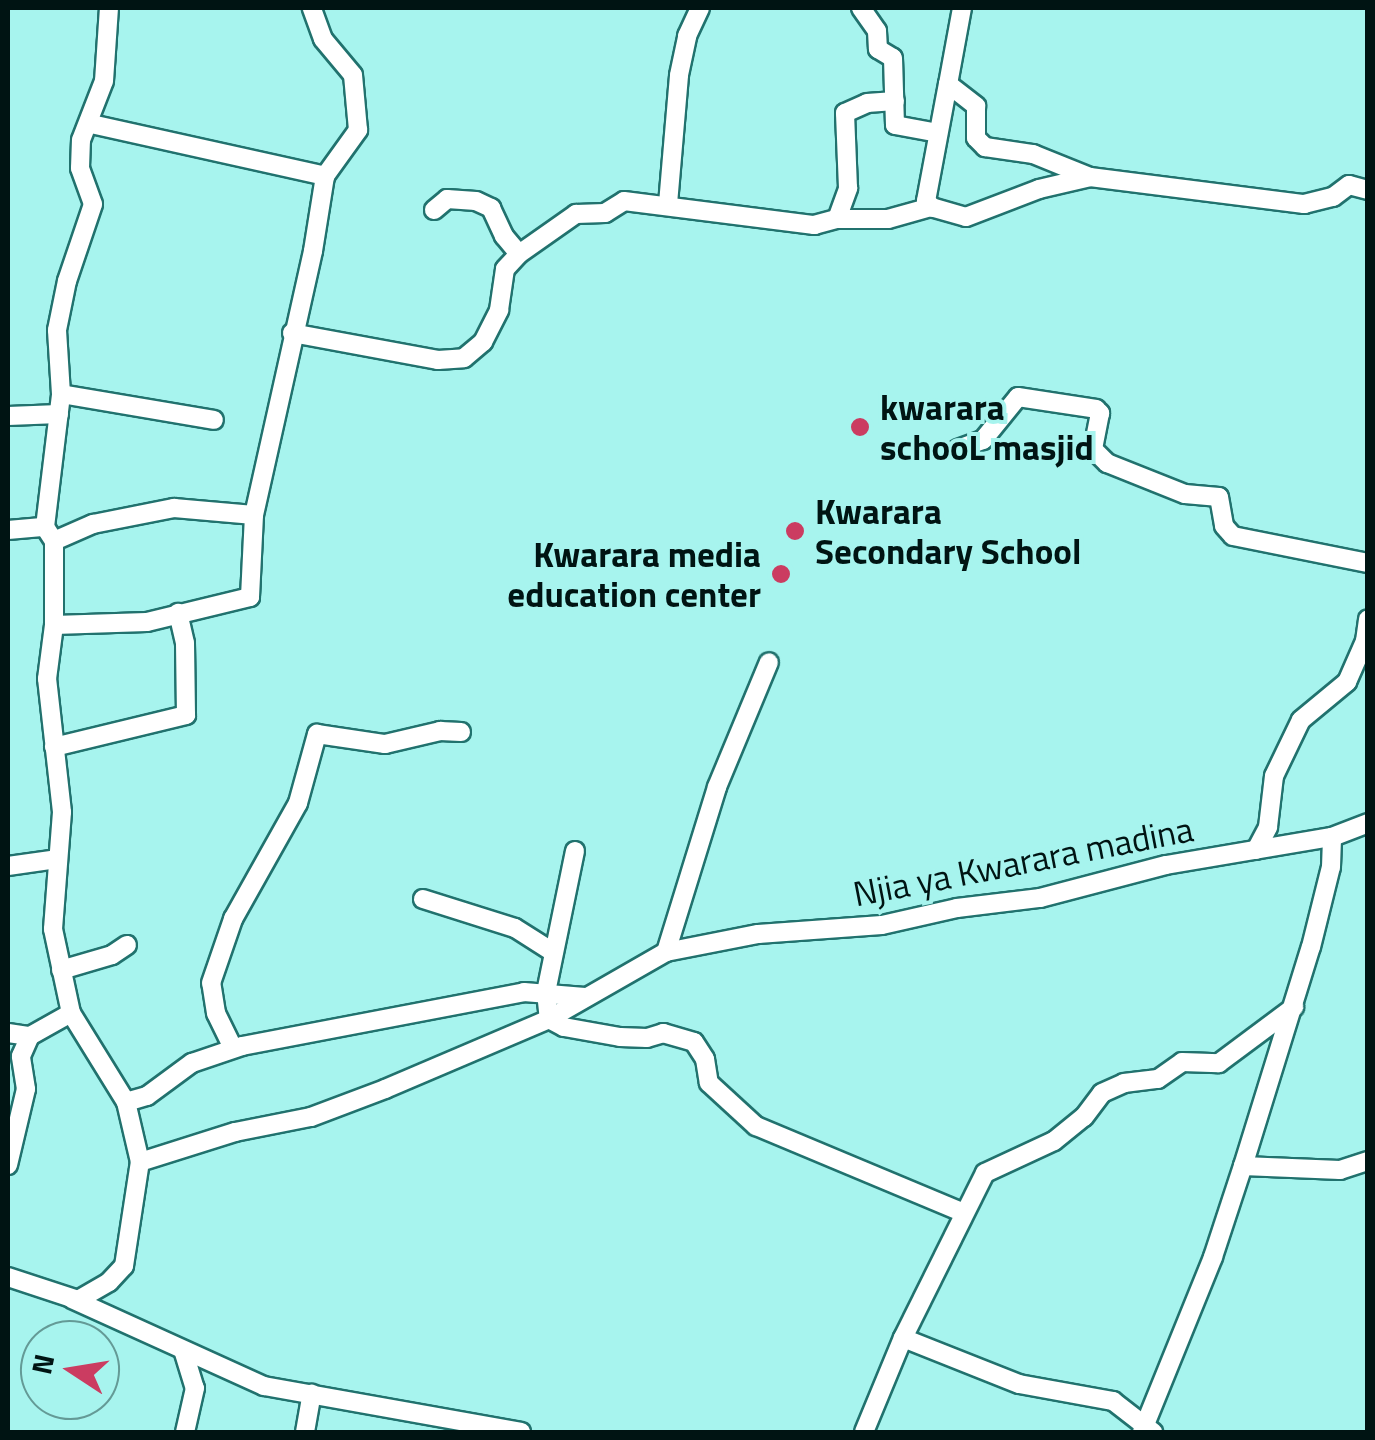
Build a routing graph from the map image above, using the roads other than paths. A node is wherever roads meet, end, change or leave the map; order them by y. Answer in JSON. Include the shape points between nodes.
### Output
{"nodes":[{"id":1,"x":109,"y":8,"type":"edge"},
{"id":2,"x":312,"y":8,"type":"edge"},
{"id":3,"x":703,"y":8,"type":"edge"},
{"id":4,"x":861,"y":8,"type":"edge"},
{"id":5,"x":962,"y":8,"type":"edge"},
{"id":6,"x":948,"y":84,"type":"junction"},
{"id":7,"x":895,"y":101,"type":"junction"},
{"id":8,"x":90,"y":124,"type":"junction"},
{"id":9,"x":938,"y":133,"type":"junction"},
{"id":10,"x":325,"y":176,"type":"junction"},
{"id":11,"x":1090,"y":177,"type":"junction"},
{"id":12,"x":1368,"y":190,"type":"edge"},
{"id":13,"x":668,"y":204,"type":"junction"},
{"id":14,"x":933,"y":208,"type":"junction"},
{"id":15,"x":434,"y":210,"type":"dead end"},
{"id":16,"x":837,"y":220,"type":"junction"},
{"id":17,"x":519,"y":254,"type":"junction"},
{"id":18,"x":292,"y":334,"type":"junction"},
{"id":19,"x":61,"y":394,"type":"junction"},
{"id":20,"x":59,"y":414,"type":"junction"},
{"id":21,"x":8,"y":416,"type":"edge"},
{"id":22,"x":214,"y":420,"type":"dead end"},
{"id":23,"x":958,"y":449,"type":"dead end"},
{"id":24,"x":254,"y":515,"type":"junction"},
{"id":25,"x":8,"y":530,"type":"edge"},
{"id":26,"x":50,"y":534,"type":"junction"},
{"id":27,"x":1368,"y":563,"type":"edge"},
{"id":28,"x":178,"y":613,"type":"junction"},
{"id":29,"x":1368,"y":620,"type":"edge"},
{"id":30,"x":54,"y":625,"type":"junction"},
{"id":31,"x":769,"y":662,"type":"dead end"},
{"id":32,"x":461,"y":732,"type":"dead end"},
{"id":33,"x":54,"y":747,"type":"junction"},
{"id":34,"x":1368,"y":822,"type":"edge"},
{"id":35,"x":1332,"y":837,"type":"junction"},
{"id":36,"x":1256,"y":850,"type":"junction"},
{"id":37,"x":575,"y":851,"type":"dead end"},
{"id":38,"x":57,"y":859,"type":"junction"},
{"id":39,"x":8,"y":866,"type":"edge"},
{"id":40,"x":423,"y":899,"type":"dead end"},
{"id":41,"x":126,"y":944,"type":"dead end"},
{"id":42,"x":554,"y":952,"type":"junction"},
{"id":43,"x":666,"y":952,"type":"junction"},
{"id":44,"x":62,"y":970,"type":"junction"},
{"id":45,"x":546,"y":992,"type":"junction"},
{"id":46,"x":585,"y":997,"type":"junction"},
{"id":47,"x":1294,"y":1007,"type":"junction"},
{"id":48,"x":71,"y":1013,"type":"junction"},
{"id":49,"x":549,"y":1019,"type":"junction"},
{"id":50,"x":8,"y":1033,"type":"edge"},
{"id":51,"x":30,"y":1036,"type":"junction"},
{"id":52,"x":233,"y":1048,"type":"junction"},
{"id":53,"x":126,"y":1102,"type":"junction"},
{"id":54,"x":1368,"y":1161,"type":"edge"},
{"id":55,"x":140,"y":1162,"type":"junction"},
{"id":56,"x":8,"y":1165,"type":"edge"},
{"id":57,"x":1243,"y":1166,"type":"junction"},
{"id":58,"x":964,"y":1213,"type":"junction"},
{"id":59,"x":8,"y":1276,"type":"edge"},
{"id":60,"x":8,"y":1289,"type":"edge"},
{"id":61,"x":78,"y":1300,"type":"junction"},
{"id":62,"x":903,"y":1338,"type":"junction"},
{"id":63,"x":184,"y":1354,"type":"junction"},
{"id":64,"x":312,"y":1394,"type":"junction"},
{"id":65,"x":1147,"y":1430,"type":"edge"},
{"id":66,"x":185,"y":1432,"type":"edge"},
{"id":67,"x":306,"y":1432,"type":"edge"},
{"id":68,"x":520,"y":1432,"type":"edge"},
{"id":69,"x":864,"y":1432,"type":"edge"}],
"edges":[{"from":1,"to":8,"type":"street","via":[[104,81]]},
{"from":2,"to":10,"type":"street","via":[[324,39],[353,75],[358,123]]},
{"from":3,"to":13,"type":"street","via":[[687,36],[679,75]]},
{"from":4,"to":7,"type":"street","via":[[877,31],[878,49],[893,58]]},
{"from":5,"to":6,"type":"street"},
{"from":6,"to":9,"type":"street"},
{"from":6,"to":11,"type":"street","via":[[976,106],[976,138],[985,147],[1033,154]]},
{"from":7,"to":9,"type":"street","via":[[896,125]]},
{"from":7,"to":16,"type":"street","via":[[845,113],[848,188]]},
{"from":8,"to":10,"type":"street"},
{"from":8,"to":19,"type":"street","via":[[80,140],[80,168],[93,204],[66,281],[58,330]]},
{"from":9,"to":14,"type":"street","via":[[926,201]]},
{"from":10,"to":18,"type":"street"},
{"from":11,"to":12,"type":"street","via":[[1304,204],[1349,184]]},
{"from":11,"to":14,"type":"street","via":[[1039,188],[966,217]]},
{"from":13,"to":16,"type":"street","via":[[814,225]]},
{"from":13,"to":17,"type":"street","via":[[624,201],[605,213],[576,214]]},
{"from":14,"to":16,"type":"street","via":[[888,219]]},
{"from":15,"to":17,"type":"street","via":[[447,200],[491,208]]},
{"from":17,"to":18,"type":"street","via":[[505,269],[500,310],[484,342],[464,358],[438,360]]},
{"from":18,"to":24,"type":"street"},
{"from":19,"to":20,"type":"street"},
{"from":19,"to":22,"type":"street"},
{"from":20,"to":21,"type":"street"},
{"from":20,"to":26,"type":"street"},
{"from":23,"to":27,"type":"street","via":[[984,440],[1018,398],[1096,409],[1093,449],[1107,463],[1175,491],[1220,497],[1232,536]]},
{"from":24,"to":26,"type":"street","via":[[174,508]]},
{"from":24,"to":28,"type":"street","via":[[250,597]]},
{"from":25,"to":26,"type":"street"},
{"from":26,"to":30,"type":"street"},
{"from":28,"to":30,"type":"street","via":[[146,622]]},
{"from":28,"to":33,"type":"street","via":[[186,715]]},
{"from":29,"to":36,"type":"street","via":[[1347,682],[1301,720],[1274,776],[1268,827]]},
{"from":30,"to":33,"type":"street","via":[[47,679]]},
{"from":31,"to":43,"type":"street","via":[[717,787]]},
{"from":32,"to":52,"type":"street","via":[[385,744],[317,734],[298,803],[233,919],[211,983]]},
{"from":33,"to":38,"type":"street","via":[[62,812]]},
{"from":34,"to":35,"type":"street","name":"Njia ya Kwarara madina"},
{"from":35,"to":36,"type":"street","name":"Njia ya Kwarara madina"},
{"from":35,"to":47,"type":"street"},
{"from":36,"to":43,"type":"street","name":"Njia ya Kwarara madina","via":[[1040,898]]},
{"from":37,"to":42,"type":"street"},
{"from":38,"to":39,"type":"street"},
{"from":38,"to":44,"type":"street","via":[[53,930]]},
{"from":40,"to":42,"type":"street","via":[[516,928]]},
{"from":41,"to":44,"type":"street"},
{"from":42,"to":45,"type":"street"},
{"from":43,"to":46,"type":"street","name":"Njia ya Kwarara madina"},
{"from":44,"to":48,"type":"street"},
{"from":45,"to":46,"type":"street"},
{"from":45,"to":49,"type":"street"},
{"from":45,"to":52,"type":"street"},
{"from":46,"to":49,"type":"street","name":"Njia ya Kwarara madina"},
{"from":47,"to":57,"type":"street"},
{"from":47,"to":58,"type":"street","via":[[1219,1062],[1182,1062],[1158,1079],[1102,1093],[1054,1142],[986,1173]]},
{"from":48,"to":51,"type":"street"},
{"from":48,"to":53,"type":"street"},
{"from":49,"to":55,"type":"street","name":"Njia ya Kwarara madina","via":[[311,1117]]},
{"from":49,"to":58,"type":"street","via":[[620,1037],[663,1032],[694,1042],[708,1083],[756,1126]]},
{"from":50,"to":51,"type":"street"},
{"from":51,"to":56,"type":"street","via":[[21,1056],[26,1089]]},
{"from":52,"to":53,"type":"street","via":[[192,1063],[146,1096]]},
{"from":53,"to":55,"type":"street"},
{"from":54,"to":57,"type":"street","via":[[1340,1170]]},
{"from":55,"to":61,"type":"street","via":[[124,1266]]},
{"from":57,"to":65,"type":"street"},
{"from":58,"to":62,"type":"street"},
{"from":59,"to":61,"type":"street"},
{"from":60,"to":61,"type":"street"},
{"from":61,"to":63,"type":"street"},
{"from":62,"to":65,"type":"street","via":[[1019,1384],[1112,1402]]},
{"from":62,"to":69,"type":"street"},
{"from":63,"to":64,"type":"street","via":[[264,1386]]},
{"from":63,"to":66,"type":"street","via":[[195,1388]]},
{"from":64,"to":67,"type":"street"},
{"from":64,"to":68,"type":"street"}]}
